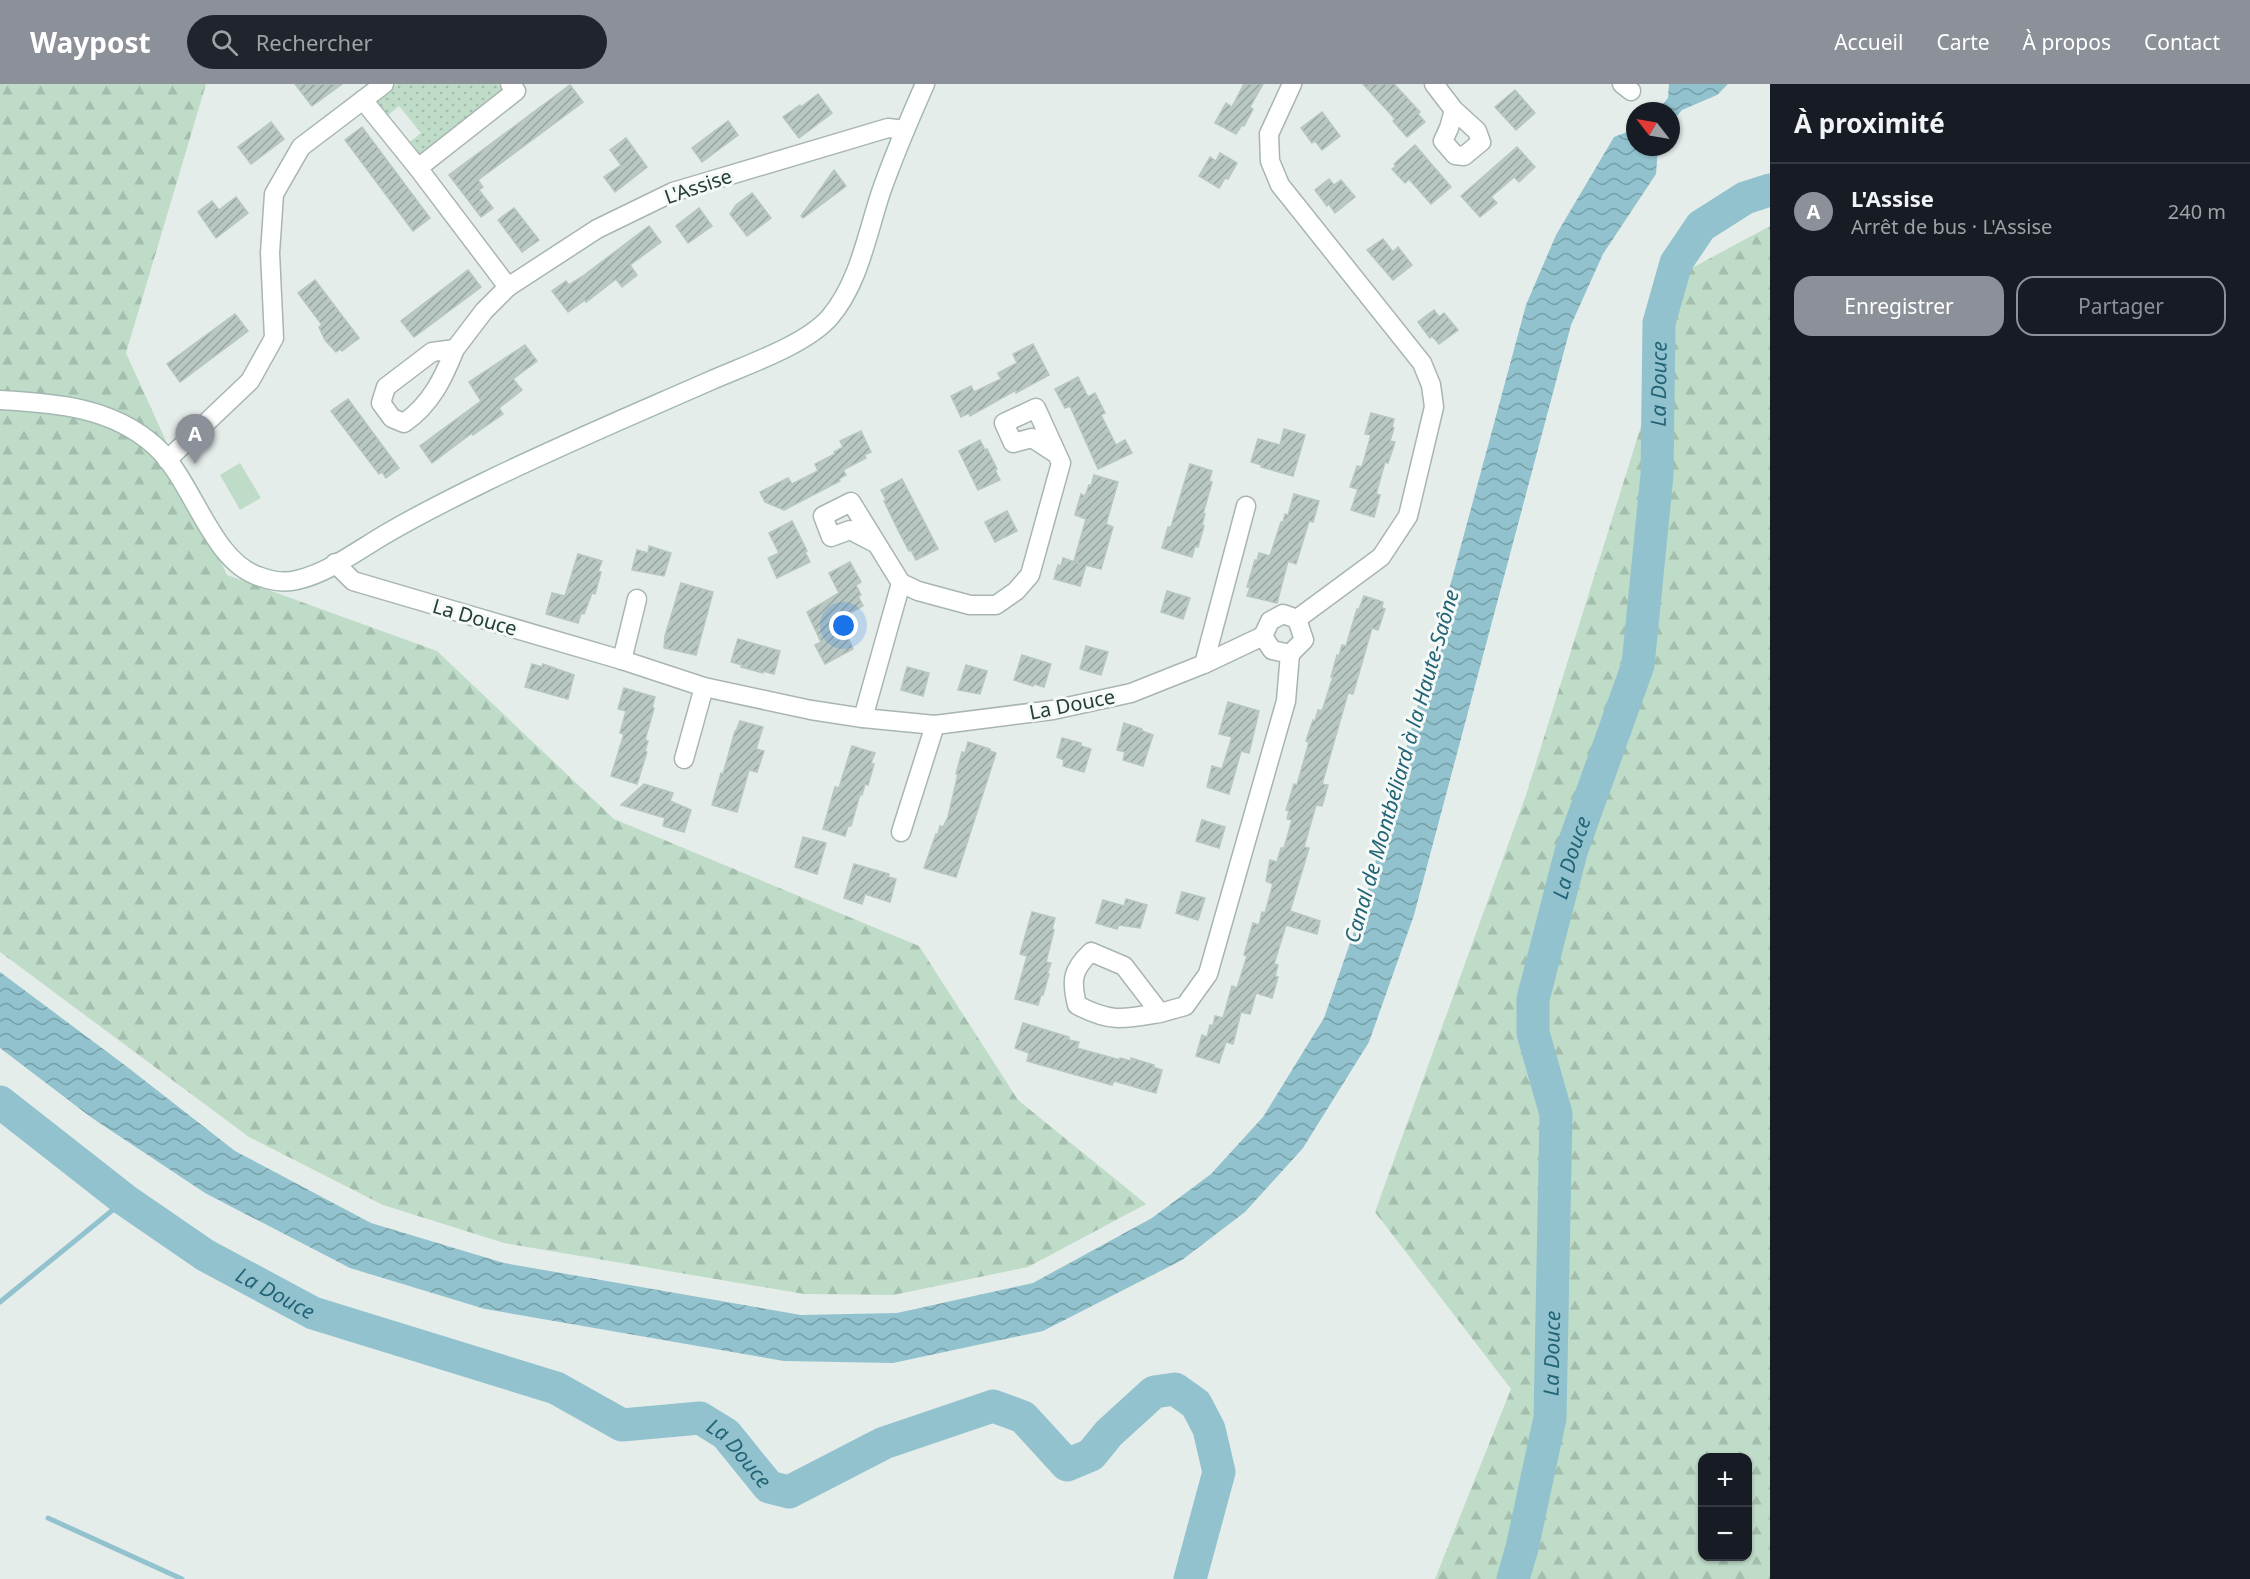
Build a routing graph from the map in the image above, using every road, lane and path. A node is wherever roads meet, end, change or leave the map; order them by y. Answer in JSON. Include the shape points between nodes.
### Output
{"nodes":[{"id":1,"x":384,"y":84,"type":"edge"},
{"id":2,"x":925,"y":84,"type":"edge"},
{"id":3,"x":1292,"y":84,"type":"edge"},
{"id":4,"x":1434,"y":84,"type":"edge"},
{"id":5,"x":518,"y":86,"type":"edge"},
{"id":6,"x":363,"y":100,"type":"junction"},
{"id":7,"x":1454,"y":110,"type":"dead end"},
{"id":8,"x":905,"y":130,"type":"junction"},
{"id":9,"x":418,"y":168,"type":"junction"},
{"id":10,"x":508,"y":287,"type":"junction"},
{"id":11,"x":455,"y":349,"type":"dead end"},
{"id":12,"x":0,"y":400,"type":"edge"},
{"id":13,"x":1055,"y":453,"type":"dead end"},
{"id":14,"x":167,"y":460,"type":"junction"},
{"id":15,"x":1246,"y":506,"type":"dead end"},
{"id":16,"x":875,"y":543,"type":"dead end"},
{"id":17,"x":335,"y":563,"type":"junction"},
{"id":18,"x":901,"y":582,"type":"junction"},
{"id":19,"x":637,"y":598,"type":"dead end"},
{"id":20,"x":1298,"y":619,"type":"junction"},
{"id":21,"x":1263,"y":636,"type":"junction"},
{"id":22,"x":1290,"y":654,"type":"junction"},
{"id":23,"x":622,"y":660,"type":"junction"},
{"id":24,"x":1204,"y":664,"type":"junction"},
{"id":25,"x":704,"y":687,"type":"junction"},
{"id":26,"x":863,"y":718,"type":"junction"},
{"id":27,"x":935,"y":724,"type":"junction"},
{"id":28,"x":684,"y":759,"type":"dead end"},
{"id":29,"x":901,"y":832,"type":"dead end"},
{"id":30,"x":1160,"y":1013,"type":"junction"}],
"edges":[{"from":1,"to":6,"type":"street"},
{"from":2,"to":8,"type":"street"},
{"from":3,"to":20,"type":"street","via":[[1269,134],[1270,161],[1280,185],[1422,363],[1431,385],[1434,408],[1408,516],[1381,557]]},
{"from":4,"to":7,"type":"street"},
{"from":5,"to":9,"type":"street"},
{"from":6,"to":9,"type":"street"},
{"from":6,"to":14,"type":"street","via":[[301,147],[274,194],[270,253],[274,338],[250,381]]},
{"from":8,"to":10,"type":"street","name":"L'Assise","via":[[888,128],[673,192],[597,229]]},
{"from":8,"to":17,"type":"street","via":[[854,274],[828,320],[784,348],[527,461],[426,510]]},
{"from":9,"to":10,"type":"street"},
{"from":10,"to":11,"type":"street","name":"L'Assise"},
{"from":12,"to":14,"type":"street","via":[[87,409],[134,429]]},
{"from":13,"to":18,"type":"street","via":[[1061,463],[1034,564],[1016,591],[996,605],[970,605],[918,591]]},
{"from":14,"to":17,"type":"street","via":[[227,556],[245,571],[274,581],[294,581]]},
{"from":15,"to":24,"type":"street"},
{"from":16,"to":18,"type":"street"},
{"from":17,"to":23,"type":"street","name":"La Douce","via":[[353,581]]},
{"from":18,"to":26,"type":"street"},
{"from":19,"to":23,"type":"street"},
{"from":20,"to":21,"type":"street","via":[[1283,614],[1270,621]]},
{"from":20,"to":22,"type":"street","via":[[1304,640]]},
{"from":21,"to":22,"type":"street","via":[[1272,650]]},
{"from":21,"to":24,"type":"street","name":"La Douce"},
{"from":22,"to":30,"type":"street","via":[[1286,700],[1208,974],[1185,1006]]},
{"from":23,"to":25,"type":"street","name":"La Douce"},
{"from":24,"to":27,"type":"street","name":"La Douce","via":[[1131,693],[1053,710]]},
{"from":25,"to":26,"type":"street","name":"La Douce"},
{"from":25,"to":28,"type":"street"},
{"from":26,"to":27,"type":"street","name":"La Douce"},
{"from":27,"to":29,"type":"street"},
{"from":30,"to":30,"type":"street","via":[[1124,966],[1091,952],[1077,965],[1072,986],[1077,1005],[1122,1020]]}]}
